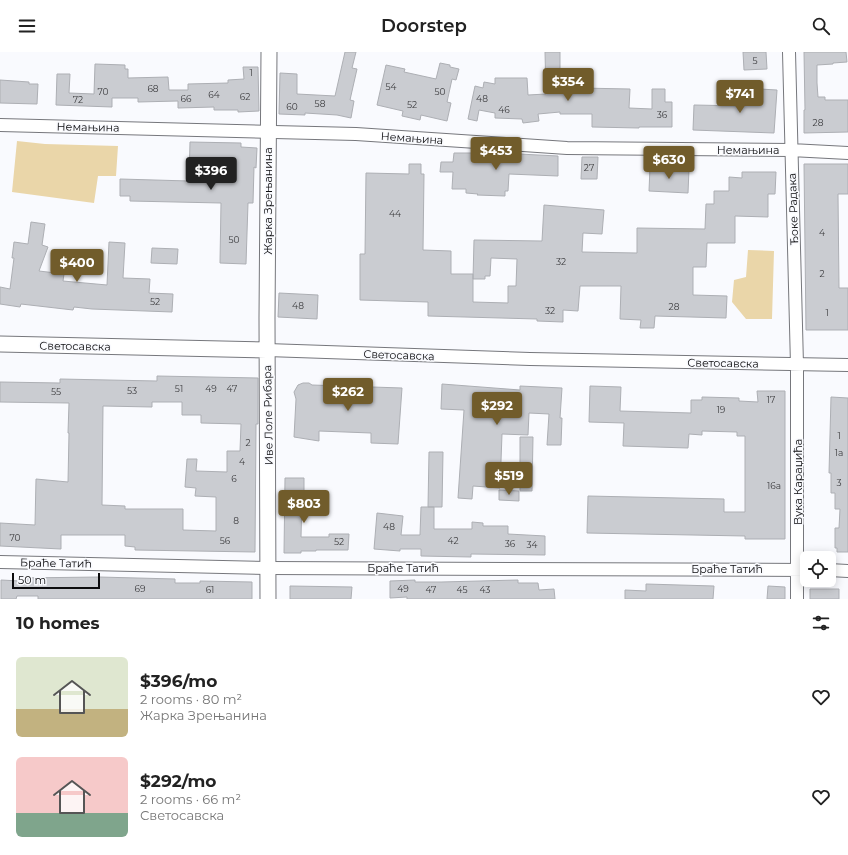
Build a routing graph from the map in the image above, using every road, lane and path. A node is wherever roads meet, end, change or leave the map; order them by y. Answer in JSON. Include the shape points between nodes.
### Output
{"nodes":[{"id":1,"x":269,"y":52,"type":"edge"},
{"id":2,"x":789,"y":52,"type":"edge"},
{"id":3,"x":0,"y":124,"type":"edge"},
{"id":4,"x":268,"y":131,"type":"junction"},
{"id":5,"x":791,"y":150,"type":"junction"},
{"id":6,"x":848,"y":153,"type":"edge"},
{"id":7,"x":0,"y":344,"type":"edge"},
{"id":8,"x":267,"y":350,"type":"junction"},
{"id":9,"x":797,"y":365,"type":"junction"},
{"id":10,"x":848,"y":365,"type":"edge"},
{"id":11,"x":802,"y":551,"type":"edge"},
{"id":12,"x":0,"y":562,"type":"edge"},
{"id":13,"x":269,"y":568,"type":"junction"},
{"id":14,"x":800,"y":570,"type":"edge"},
{"id":15,"x":836,"y":570,"type":"edge"},
{"id":16,"x":848,"y":571,"type":"edge"},
{"id":17,"x":800,"y":582,"type":"edge"},
{"id":18,"x":268,"y":599,"type":"edge"},
{"id":19,"x":797,"y":599,"type":"edge"}],
"edges":[{"from":1,"to":4,"type":"street","name":"Жарка Зрењанина"},
{"from":2,"to":5,"type":"street","name":"Ђоке Радака"},
{"from":3,"to":4,"type":"street","name":"Немањина"},
{"from":4,"to":5,"type":"street","name":"Немањина","via":[[356,134],[567,148]]},
{"from":4,"to":8,"type":"street","name":"Жарка Зрењанина"},
{"from":5,"to":6,"type":"street","name":"Немањина"},
{"from":5,"to":9,"type":"street","name":"Ђоке Радака"},
{"from":7,"to":8,"type":"street","name":"Светосавска"},
{"from":8,"to":9,"type":"street","name":"Светосавска"},
{"from":8,"to":13,"type":"street","name":"Иве Лоле Рибара"},
{"from":9,"to":10,"type":"street","name":"Светосавска"},
{"from":9,"to":11,"type":"street","name":"Вука Караџића"},
{"from":12,"to":13,"type":"street","name":"Браће Татић"},
{"from":13,"to":14,"type":"street","name":"Браће Татић"},
{"from":13,"to":18,"type":"street","name":"Иве Лоле Рибара"},
{"from":15,"to":16,"type":"street"},
{"from":17,"to":19,"type":"street","name":"Вука Караџића"}]}
